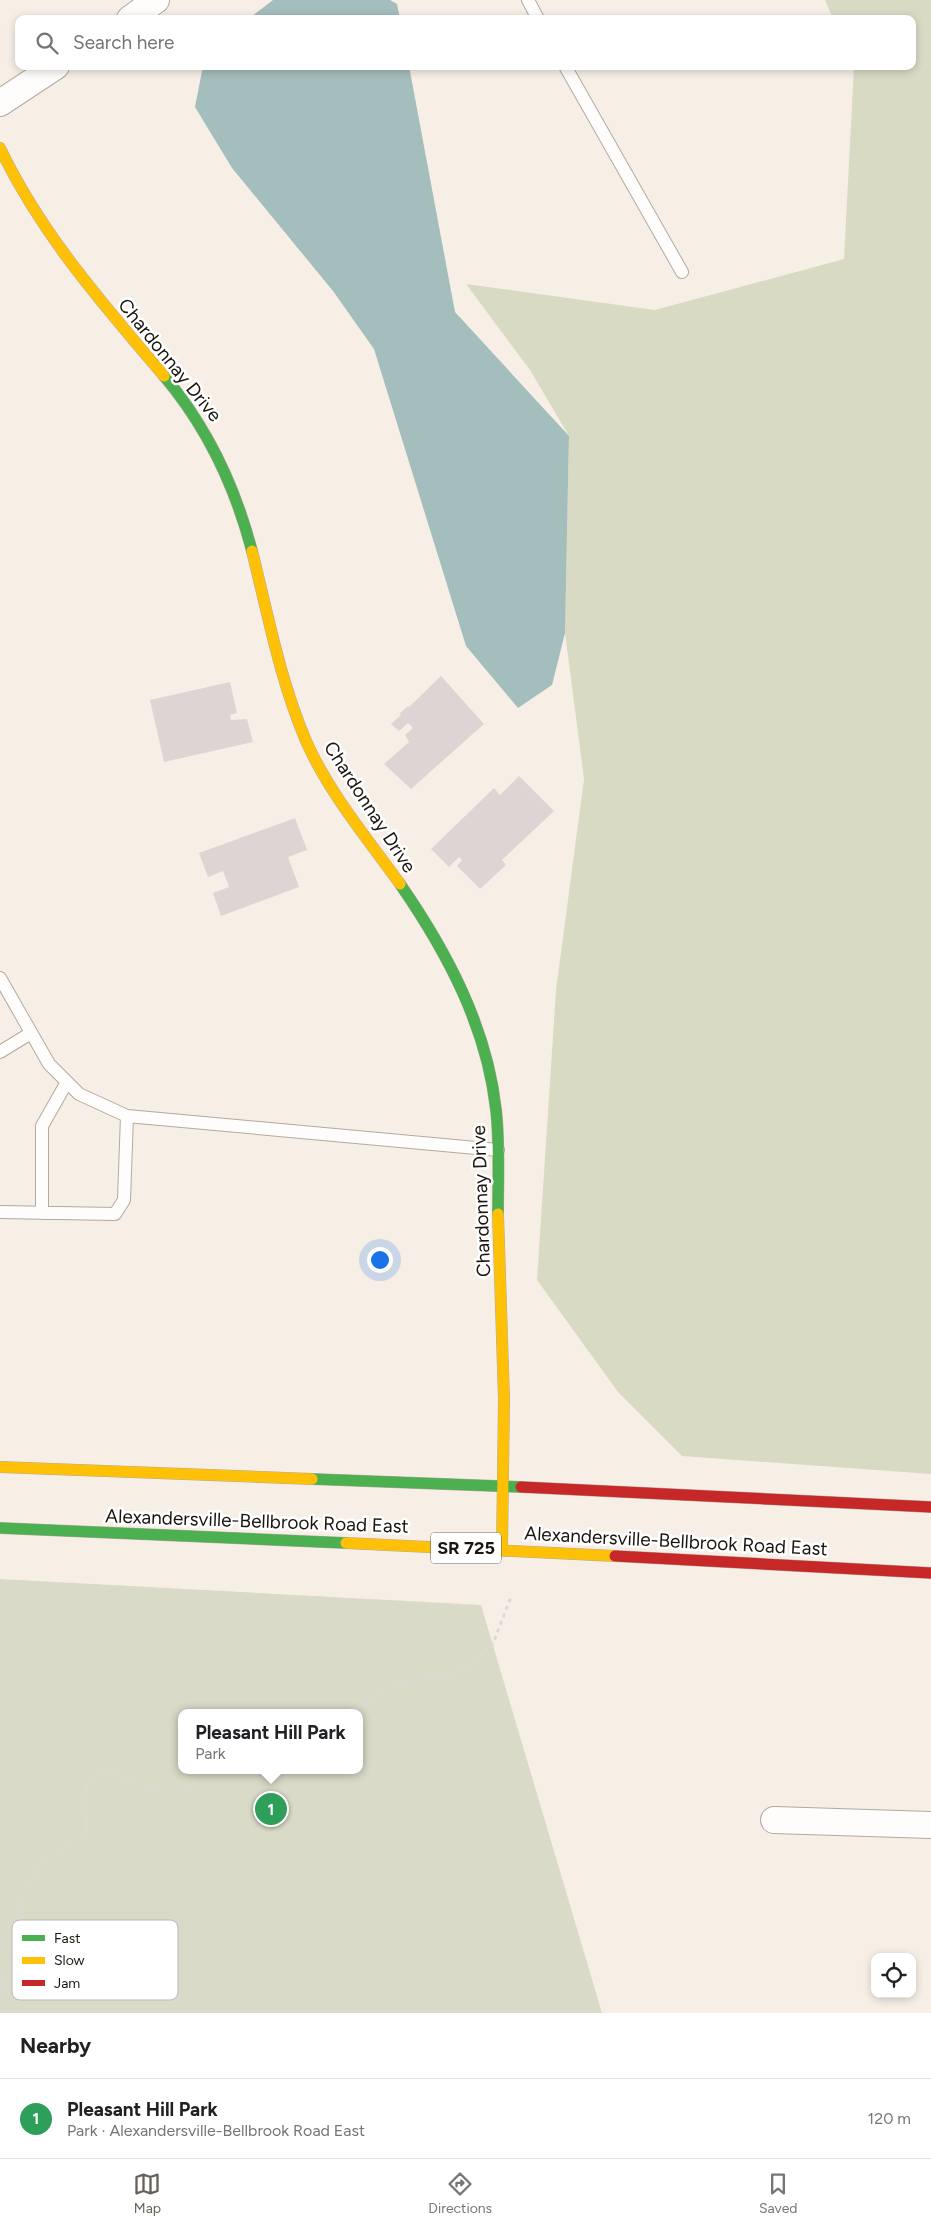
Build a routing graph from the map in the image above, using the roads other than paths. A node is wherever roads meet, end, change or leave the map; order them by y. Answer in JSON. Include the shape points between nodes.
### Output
{"nodes":[{"id":1,"x":156,"y":0,"type":"edge"},
{"id":2,"x":528,"y":0,"type":"edge"},
{"id":3,"x":135,"y":15,"type":"edge"},
{"id":4,"x":536,"y":15,"type":"edge"},
{"id":5,"x":50,"y":70,"type":"edge"},
{"id":6,"x":567,"y":70,"type":"edge"},
{"id":7,"x":0,"y":102,"type":"edge"},
{"id":8,"x":0,"y":148,"type":"edge"},
{"id":9,"x":682,"y":272,"type":"dead end"},
{"id":10,"x":0,"y":978,"type":"edge"},
{"id":11,"x":31,"y":1033,"type":"junction"},
{"id":12,"x":0,"y":1052,"type":"edge"},
{"id":13,"x":68,"y":1082,"type":"junction"},
{"id":14,"x":127,"y":1116,"type":"junction"},
{"id":15,"x":498,"y":1150,"type":"junction"},
{"id":16,"x":0,"y":1212,"type":"edge"},
{"id":17,"x":42,"y":1213,"type":"junction"},
{"id":18,"x":0,"y":1467,"type":"edge"},
{"id":19,"x":505,"y":1486,"type":"junction"},
{"id":20,"x":931,"y":1507,"type":"edge"},
{"id":21,"x":0,"y":1528,"type":"edge"},
{"id":22,"x":502,"y":1550,"type":"junction"},
{"id":23,"x":931,"y":1573,"type":"edge"},
{"id":24,"x":774,"y":1820,"type":"dead end"},
{"id":25,"x":931,"y":1826,"type":"edge"}],
"edges":[{"from":1,"to":3,"type":"street"},
{"from":2,"to":4,"type":"lane"},
{"from":5,"to":7,"type":"street"},
{"from":6,"to":9,"type":"lane"},
{"from":8,"to":15,"type":"main road","name":"Chardonnay Drive","via":[[32,212],[64,258],[180,396],[223,461],[239,501],[290,698],[308,743],[330,785],[451,966],[478,1028],[493,1084]]},
{"from":10,"to":11,"type":"lane"},
{"from":11,"to":12,"type":"lane"},
{"from":11,"to":13,"type":"lane","via":[[49,1064]]},
{"from":13,"to":14,"type":"lane","via":[[80,1094]]},
{"from":13,"to":17,"type":"lane","via":[[42,1126]]},
{"from":14,"to":15,"type":"lane"},
{"from":14,"to":17,"type":"lane","via":[[124,1200],[115,1214]]},
{"from":15,"to":19,"type":"main road","name":"Chardonnay Drive"},
{"from":16,"to":17,"type":"lane"},
{"from":18,"to":19,"type":"main road"},
{"from":19,"to":20,"type":"main road"},
{"from":19,"to":22,"type":"main road","name":"Chardonnay Drive"},
{"from":21,"to":22,"type":"main road","name":"Alexandersville-Bellbrook Road East","number":"SR 725"},
{"from":22,"to":23,"type":"main road","name":"Alexandersville-Bellbrook Road East","number":"SR 725"},
{"from":24,"to":25,"type":"street"}]}
